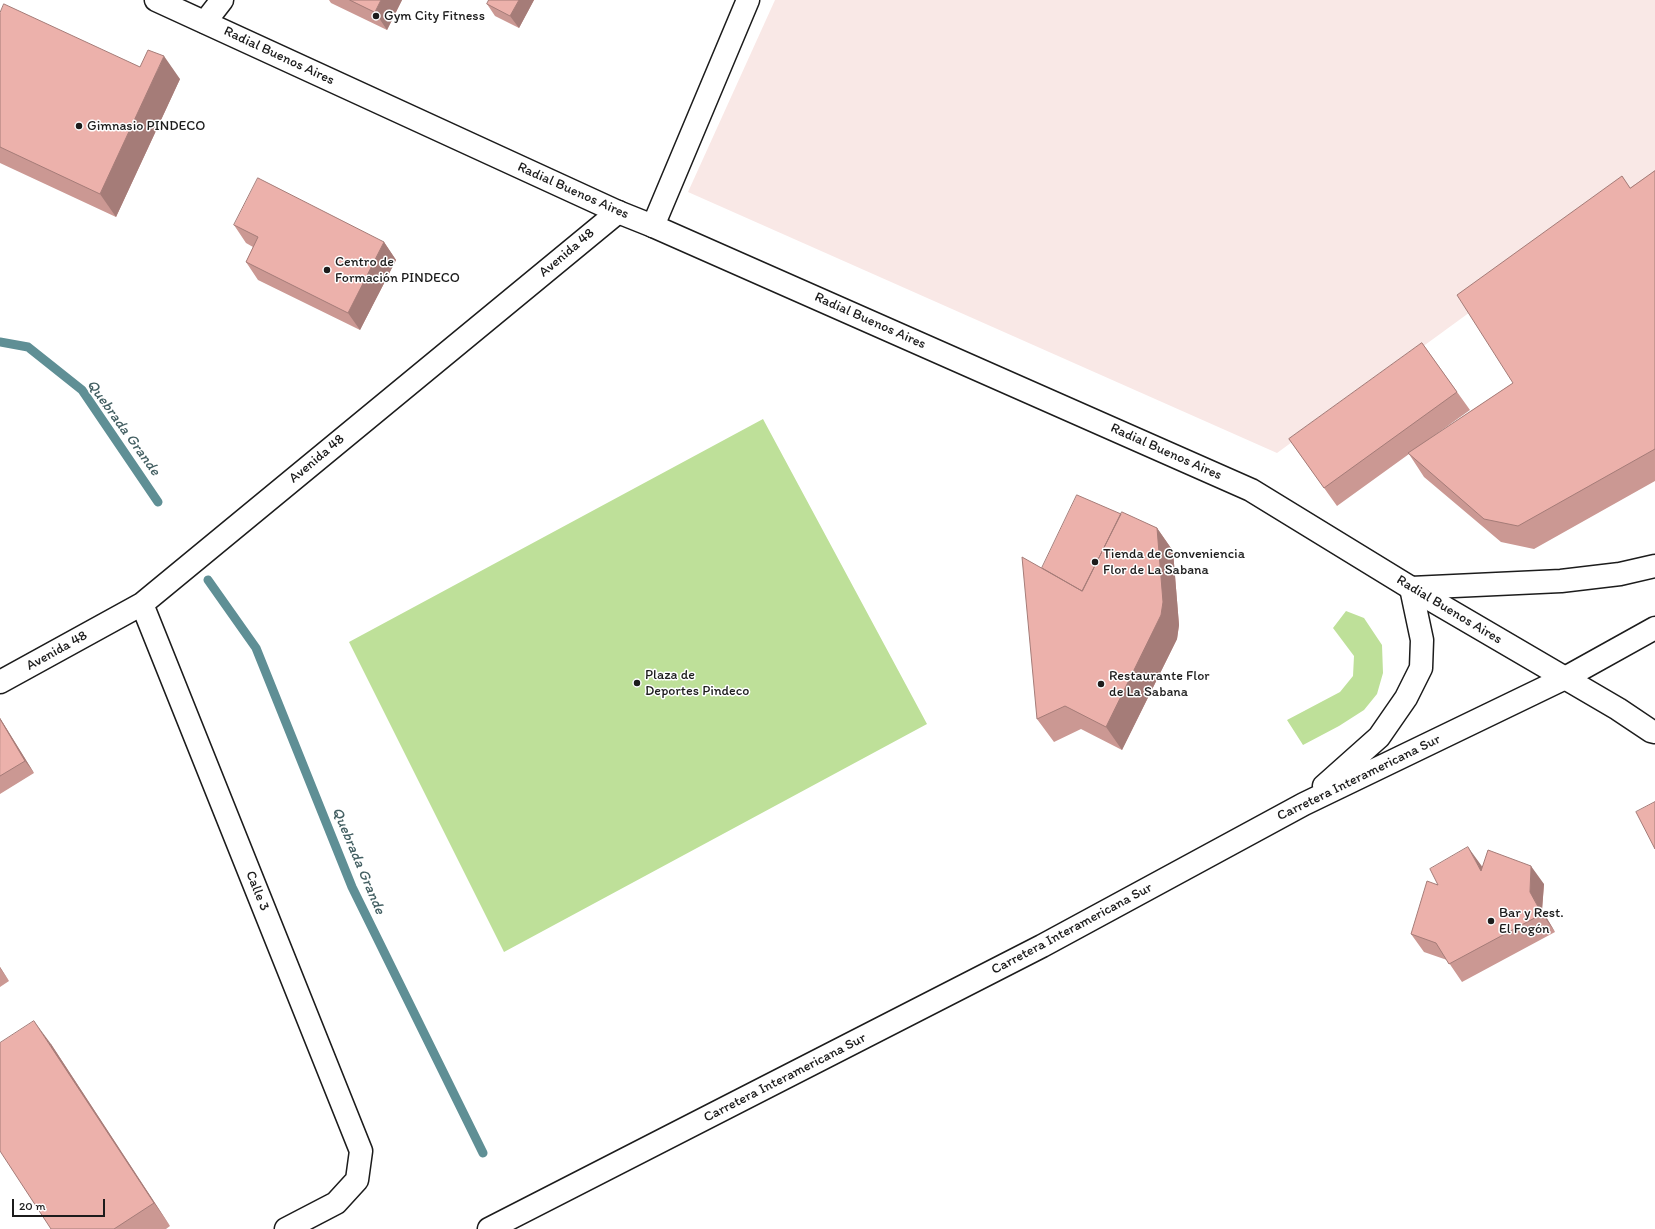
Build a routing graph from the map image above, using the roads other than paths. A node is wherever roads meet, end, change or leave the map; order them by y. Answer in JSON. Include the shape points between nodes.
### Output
{"nodes":[{"id":1,"x":156,"y":0,"type":"edge"},
{"id":2,"x":222,"y":0,"type":"edge"},
{"id":3,"x":748,"y":0,"type":"edge"},
{"id":4,"x":206,"y":22,"type":"junction"},
{"id":5,"x":618,"y":212,"type":"junction"},
{"id":6,"x":653,"y":226,"type":"junction"},
{"id":7,"x":1655,"y":566,"type":"edge"},
{"id":8,"x":1411,"y":588,"type":"junction"},
{"id":9,"x":142,"y":604,"type":"junction"},
{"id":10,"x":1655,"y":628,"type":"edge"},
{"id":11,"x":1565,"y":678,"type":"junction"},
{"id":12,"x":0,"y":682,"type":"edge"},
{"id":13,"x":1655,"y":732,"type":"edge"},
{"id":14,"x":1304,"y":804,"type":"junction"},
{"id":15,"x":286,"y":1229,"type":"edge"},
{"id":16,"x":489,"y":1229,"type":"edge"}],
"edges":[{"from":1,"to":4,"type":"main road","name":"Radial Buenos Aires"},
{"from":2,"to":4,"type":"main road"},
{"from":3,"to":6,"type":"main road"},
{"from":4,"to":5,"type":"main road","name":"Radial Buenos Aires"},
{"from":5,"to":6,"type":"main road","name":"Radial Buenos Aires"},
{"from":5,"to":9,"type":"main road","name":"Avenida 48"},
{"from":6,"to":8,"type":"main road","name":"Radial Buenos Aires","via":[[1251,490]]},
{"from":7,"to":8,"type":"main road","via":[[1620,574],[1561,581]]},
{"from":8,"to":11,"type":"main road","name":"Radial Buenos Aires"},
{"from":8,"to":14,"type":"main road","via":[[1422,640],[1421,668],[1406,698],[1379,737]]},
{"from":9,"to":12,"type":"main road","name":"Avenida 48"},
{"from":9,"to":15,"type":"main road","name":"Calle 3","via":[[360,1151],[357,1180],[336,1203]]},
{"from":10,"to":11,"type":"main road","name":"Carretera Interamericana Sur"},
{"from":11,"to":13,"type":"main road","name":"Radial Buenos Aires"},
{"from":11,"to":14,"type":"main road","name":"Carretera Interamericana Sur"},
{"from":14,"to":16,"type":"main road","name":"Carretera Interamericana Sur","via":[[1042,946]]}]}
